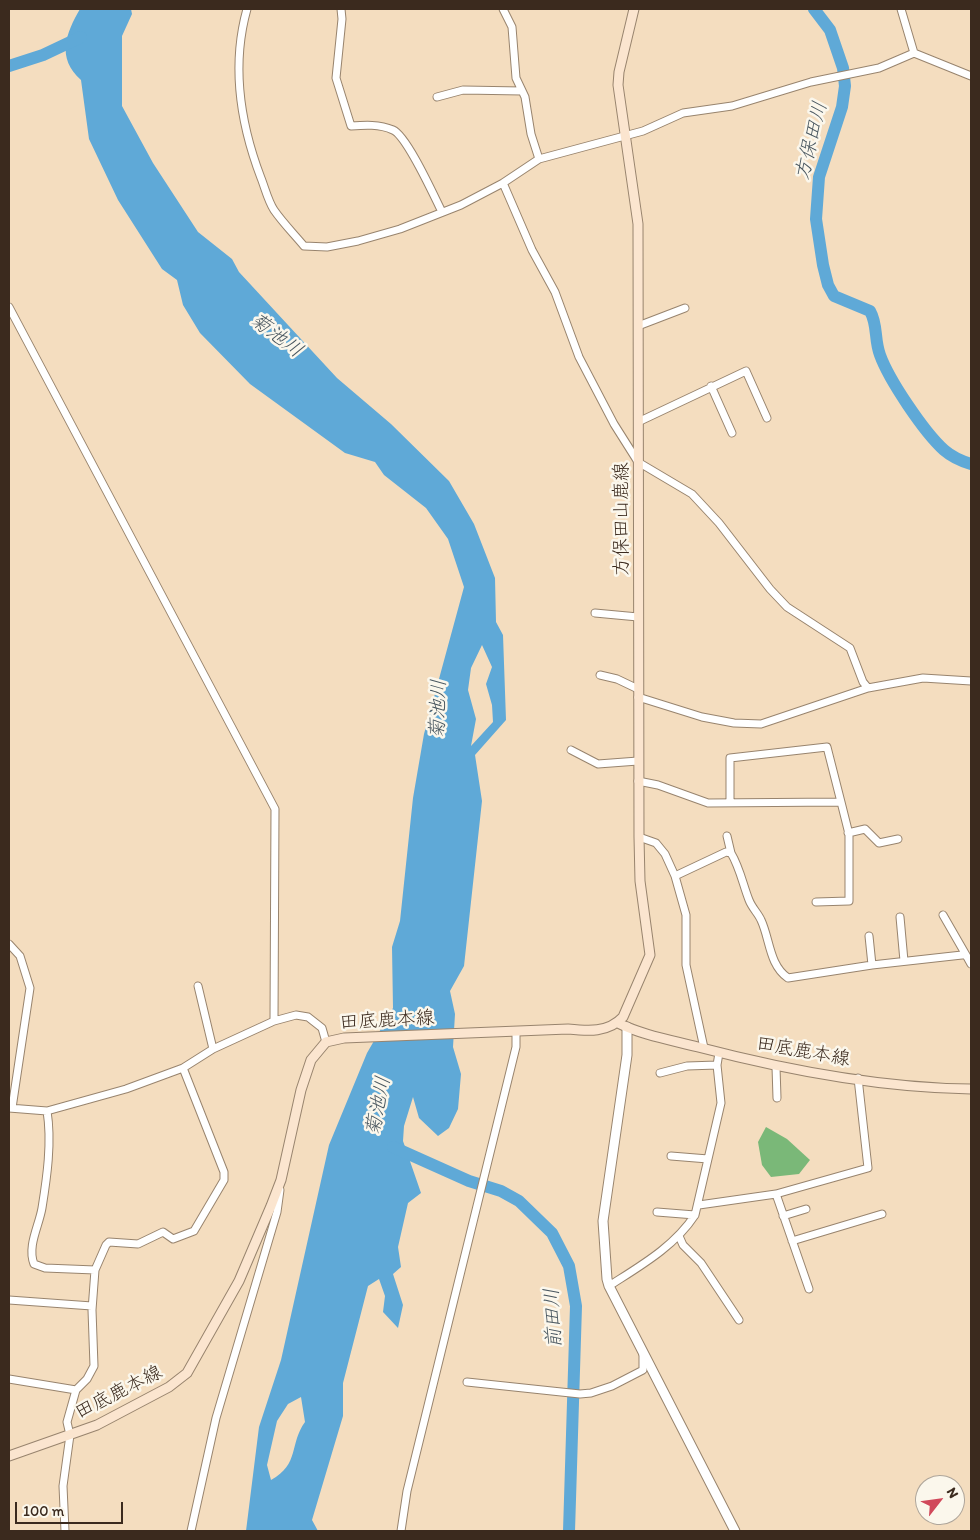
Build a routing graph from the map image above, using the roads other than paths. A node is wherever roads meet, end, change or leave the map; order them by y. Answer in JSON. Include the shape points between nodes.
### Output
{"nodes":[{"id":1,"x":247,"y":9,"type":"edge"},
{"id":2,"x":341,"y":9,"type":"edge"},
{"id":3,"x":504,"y":9,"type":"edge"},
{"id":4,"x":634,"y":9,"type":"edge"},
{"id":5,"x":901,"y":9,"type":"edge"},
{"id":6,"x":914,"y":53,"type":"junction"},
{"id":7,"x":971,"y":76,"type":"edge"},
{"id":8,"x":522,"y":91,"type":"junction"},
{"id":9,"x":437,"y":97,"type":"dead end"},
{"id":10,"x":627,"y":136,"type":"junction"},
{"id":11,"x":540,"y":159,"type":"junction"},
{"id":12,"x":502,"y":183,"type":"junction"},
{"id":13,"x":442,"y":212,"type":"junction"},
{"id":14,"x":9,"y":307,"type":"edge"},
{"id":15,"x":685,"y":308,"type":"dead end"},
{"id":16,"x":638,"y":326,"type":"junction"},
{"id":17,"x":712,"y":386,"type":"junction"},
{"id":18,"x":767,"y":418,"type":"dead end"},
{"id":19,"x":638,"y":422,"type":"junction"},
{"id":20,"x":732,"y":433,"type":"dead end"},
{"id":21,"x":638,"y":462,"type":"junction"},
{"id":22,"x":594,"y":613,"type":"dead end"},
{"id":23,"x":638,"y":617,"type":"junction"},
{"id":24,"x":600,"y":675,"type":"dead end"},
{"id":25,"x":971,"y":680,"type":"edge"},
{"id":26,"x":868,"y":688,"type":"junction"},
{"id":27,"x":638,"y":693,"type":"junction"},
{"id":28,"x":570,"y":750,"type":"dead end"},
{"id":29,"x":638,"y":762,"type":"junction"},
{"id":30,"x":638,"y":781,"type":"junction"},
{"id":31,"x":841,"y":802,"type":"junction"},
{"id":32,"x":730,"y":803,"type":"junction"},
{"id":33,"x":848,"y":832,"type":"junction"},
{"id":34,"x":727,"y":836,"type":"dead end"},
{"id":35,"x":639,"y":837,"type":"junction"},
{"id":36,"x":898,"y":838,"type":"dead end"},
{"id":37,"x":731,"y":854,"type":"junction"},
{"id":38,"x":675,"y":876,"type":"junction"},
{"id":39,"x":816,"y":902,"type":"dead end"},
{"id":40,"x":943,"y":915,"type":"dead end"},
{"id":41,"x":900,"y":917,"type":"dead end"},
{"id":42,"x":870,"y":936,"type":"dead end"},
{"id":43,"x":9,"y":944,"type":"edge"},
{"id":44,"x":966,"y":955,"type":"junction"},
{"id":45,"x":904,"y":961,"type":"junction"},
{"id":46,"x":971,"y":964,"type":"edge"},
{"id":47,"x":872,"y":965,"type":"junction"},
{"id":48,"x":198,"y":986,"type":"dead end"},
{"id":49,"x":274,"y":1021,"type":"junction"},
{"id":50,"x":618,"y":1023,"type":"junction"},
{"id":51,"x":627,"y":1027,"type":"junction"},
{"id":52,"x":516,"y":1031,"type":"junction"},
{"id":53,"x":326,"y":1042,"type":"junction"},
{"id":54,"x":704,"y":1048,"type":"junction"},
{"id":55,"x":213,"y":1049,"type":"junction"},
{"id":56,"x":718,"y":1053,"type":"junction"},
{"id":57,"x":717,"y":1065,"type":"junction"},
{"id":58,"x":776,"y":1067,"type":"junction"},
{"id":59,"x":183,"y":1068,"type":"junction"},
{"id":60,"x":660,"y":1073,"type":"dead end"},
{"id":61,"x":858,"y":1078,"type":"junction"},
{"id":62,"x":971,"y":1088,"type":"edge"},
{"id":63,"x":777,"y":1098,"type":"dead end"},
{"id":64,"x":10,"y":1108,"type":"edge"},
{"id":65,"x":47,"y":1111,"type":"junction"},
{"id":66,"x":671,"y":1156,"type":"dead end"},
{"id":67,"x":708,"y":1159,"type":"junction"},
{"id":68,"x":281,"y":1180,"type":"junction"},
{"id":69,"x":776,"y":1194,"type":"junction"},
{"id":70,"x":699,"y":1205,"type":"junction"},
{"id":71,"x":806,"y":1209,"type":"dead end"},
{"id":72,"x":657,"y":1212,"type":"dead end"},
{"id":73,"x":882,"y":1214,"type":"dead end"},
{"id":74,"x":695,"y":1215,"type":"junction"},
{"id":75,"x":784,"y":1216,"type":"junction"},
{"id":76,"x":678,"y":1236,"type":"junction"},
{"id":77,"x":792,"y":1241,"type":"junction"},
{"id":78,"x":96,"y":1270,"type":"junction"},
{"id":79,"x":609,"y":1286,"type":"junction"},
{"id":80,"x":809,"y":1289,"type":"dead end"},
{"id":81,"x":9,"y":1300,"type":"edge"},
{"id":82,"x":92,"y":1306,"type":"junction"},
{"id":83,"x":739,"y":1320,"type":"dead end"},
{"id":84,"x":643,"y":1354,"type":"junction"},
{"id":85,"x":9,"y":1379,"type":"edge"},
{"id":86,"x":467,"y":1382,"type":"dead end"},
{"id":87,"x":76,"y":1390,"type":"junction"},
{"id":88,"x":70,"y":1435,"type":"junction"},
{"id":89,"x":9,"y":1456,"type":"edge"},
{"id":90,"x":64,"y":1531,"type":"edge"},
{"id":91,"x":191,"y":1531,"type":"edge"},
{"id":92,"x":402,"y":1531,"type":"edge"},
{"id":93,"x":735,"y":1531,"type":"edge"}],
"edges":[{"from":1,"to":13,"type":"street","via":[[238,54],[238,82],[245,127],[274,209],[304,246],[327,247],[358,241]]},
{"from":2,"to":13,"type":"street","via":[[336,78],[351,126],[372,124],[395,130],[408,147]]},
{"from":3,"to":8,"type":"street","via":[[512,27],[516,78]]},
{"from":4,"to":10,"type":"main road","name":"方保田山鹿線","via":[[619,72],[619,95]]},
{"from":5,"to":6,"type":"street"},
{"from":6,"to":7,"type":"street"},
{"from":6,"to":10,"type":"street","via":[[873,70],[811,82],[732,106],[683,113],[658,126]]},
{"from":8,"to":9,"type":"street","via":[[462,90]]},
{"from":8,"to":11,"type":"street"},
{"from":10,"to":11,"type":"street"},
{"from":10,"to":16,"type":"main road","name":"方保田山鹿線","via":[[638,224]]},
{"from":11,"to":12,"type":"street"},
{"from":12,"to":13,"type":"street"},
{"from":12,"to":21,"type":"street","via":[[556,295],[579,357]]},
{"from":14,"to":49,"type":"street","via":[[275,808]]},
{"from":15,"to":16,"type":"street"},
{"from":16,"to":19,"type":"main road","name":"方保田山鹿線"},
{"from":17,"to":18,"type":"street","via":[[746,371]]},
{"from":17,"to":19,"type":"street"},
{"from":17,"to":20,"type":"street"},
{"from":19,"to":21,"type":"main road","name":"方保田山鹿線"},
{"from":21,"to":23,"type":"main road","name":"方保田山鹿線"},
{"from":21,"to":26,"type":"street","via":[[692,494],[720,523],[787,607],[850,648]]},
{"from":22,"to":23,"type":"street"},
{"from":23,"to":27,"type":"main road","name":"方保田山鹿線"},
{"from":24,"to":27,"type":"street","via":[[617,679]]},
{"from":25,"to":26,"type":"street","via":[[923,678]]},
{"from":26,"to":27,"type":"street","via":[[761,724],[702,717]]},
{"from":27,"to":29,"type":"main road","name":"方保田山鹿線"},
{"from":28,"to":29,"type":"street","via":[[598,764]]},
{"from":29,"to":30,"type":"main road","name":"方保田山鹿線"},
{"from":30,"to":32,"type":"street","via":[[708,803]]},
{"from":30,"to":35,"type":"main road","name":"方保田山鹿線"},
{"from":31,"to":32,"type":"street"},
{"from":31,"to":32,"type":"street","via":[[827,747],[730,758]]},
{"from":31,"to":33,"type":"street"},
{"from":33,"to":36,"type":"street","via":[[865,829],[880,843]]},
{"from":33,"to":39,"type":"street","via":[[849,901]]},
{"from":34,"to":37,"type":"street"},
{"from":35,"to":38,"type":"street","via":[[656,844],[665,854]]},
{"from":35,"to":50,"type":"main road","name":"方保田山鹿線","via":[[640,881],[650,954],[630,1004]]},
{"from":37,"to":38,"type":"street","via":[[726,852]]},
{"from":37,"to":47,"type":"street","via":[[750,903],[762,921],[766,941],[781,973],[788,978]]},
{"from":38,"to":54,"type":"street","via":[[686,915],[686,965]]},
{"from":40,"to":44,"type":"street"},
{"from":41,"to":45,"type":"street"},
{"from":42,"to":47,"type":"street"},
{"from":43,"to":64,"type":"street","via":[[20,956],[30,988]]},
{"from":44,"to":45,"type":"street"},
{"from":44,"to":46,"type":"street"},
{"from":45,"to":47,"type":"street"},
{"from":48,"to":55,"type":"street"},
{"from":49,"to":53,"type":"street","via":[[296,1015],[308,1017],[322,1028]]},
{"from":49,"to":55,"type":"street"},
{"from":50,"to":51,"type":"main road","name":"田底鹿本線"},
{"from":50,"to":52,"type":"main road","name":"田底鹿本線","via":[[598,1030]]},
{"from":51,"to":54,"type":"main road","name":"田底鹿本線"},
{"from":51,"to":79,"type":"street","via":[[627,1055],[603,1221],[604,1266]]},
{"from":52,"to":53,"type":"main road","name":"田底鹿本線","via":[[344,1038]]},
{"from":52,"to":92,"type":"street","via":[[516,1047],[407,1491]]},
{"from":53,"to":68,"type":"main road","name":"田底鹿本線","via":[[317,1050],[306,1070]]},
{"from":54,"to":56,"type":"main road","name":"田底鹿本線"},
{"from":55,"to":59,"type":"street"},
{"from":56,"to":57,"type":"street"},
{"from":56,"to":58,"type":"main road","name":"田底鹿本線"},
{"from":57,"to":60,"type":"street","via":[[687,1066]]},
{"from":57,"to":67,"type":"street","via":[[721,1103]]},
{"from":58,"to":61,"type":"main road","name":"田底鹿本線"},
{"from":58,"to":63,"type":"street"},
{"from":59,"to":65,"type":"street","via":[[126,1089]]},
{"from":59,"to":78,"type":"street","via":[[224,1172],[224,1180],[194,1231],[173,1239],[163,1232],[138,1244],[109,1242]]},
{"from":61,"to":62,"type":"main road","name":"田底鹿本線"},
{"from":61,"to":69,"type":"street","via":[[868,1168]]},
{"from":64,"to":65,"type":"street"},
{"from":65,"to":78,"type":"street","via":[[49,1141],[42,1209],[31,1255],[34,1264],[45,1268]]},
{"from":66,"to":67,"type":"street"},
{"from":67,"to":70,"type":"street"},
{"from":68,"to":88,"type":"main road","name":"田底鹿本線","via":[[239,1281],[186,1373],[169,1388],[110,1419]]},
{"from":68,"to":91,"type":"street","via":[[277,1212],[216,1418]]},
{"from":69,"to":70,"type":"street"},
{"from":69,"to":75,"type":"street"},
{"from":70,"to":74,"type":"street"},
{"from":71,"to":75,"type":"street"},
{"from":72,"to":74,"type":"street"},
{"from":73,"to":77,"type":"street"},
{"from":74,"to":76,"type":"street"},
{"from":75,"to":77,"type":"street"},
{"from":76,"to":79,"type":"street","via":[[643,1266]]},
{"from":76,"to":83,"type":"street","via":[[701,1262]]},
{"from":77,"to":80,"type":"street"},
{"from":78,"to":82,"type":"street"},
{"from":79,"to":84,"type":"street"},
{"from":81,"to":82,"type":"street"},
{"from":82,"to":87,"type":"street","via":[[94,1366]]},
{"from":84,"to":86,"type":"street","via":[[643,1370],[591,1393]]},
{"from":84,"to":93,"type":"street"},
{"from":85,"to":87,"type":"street"},
{"from":87,"to":88,"type":"street","via":[[67,1422]]},
{"from":88,"to":89,"type":"main road","name":"田底鹿本線"},
{"from":88,"to":90,"type":"street","via":[[63,1486]]}]}
